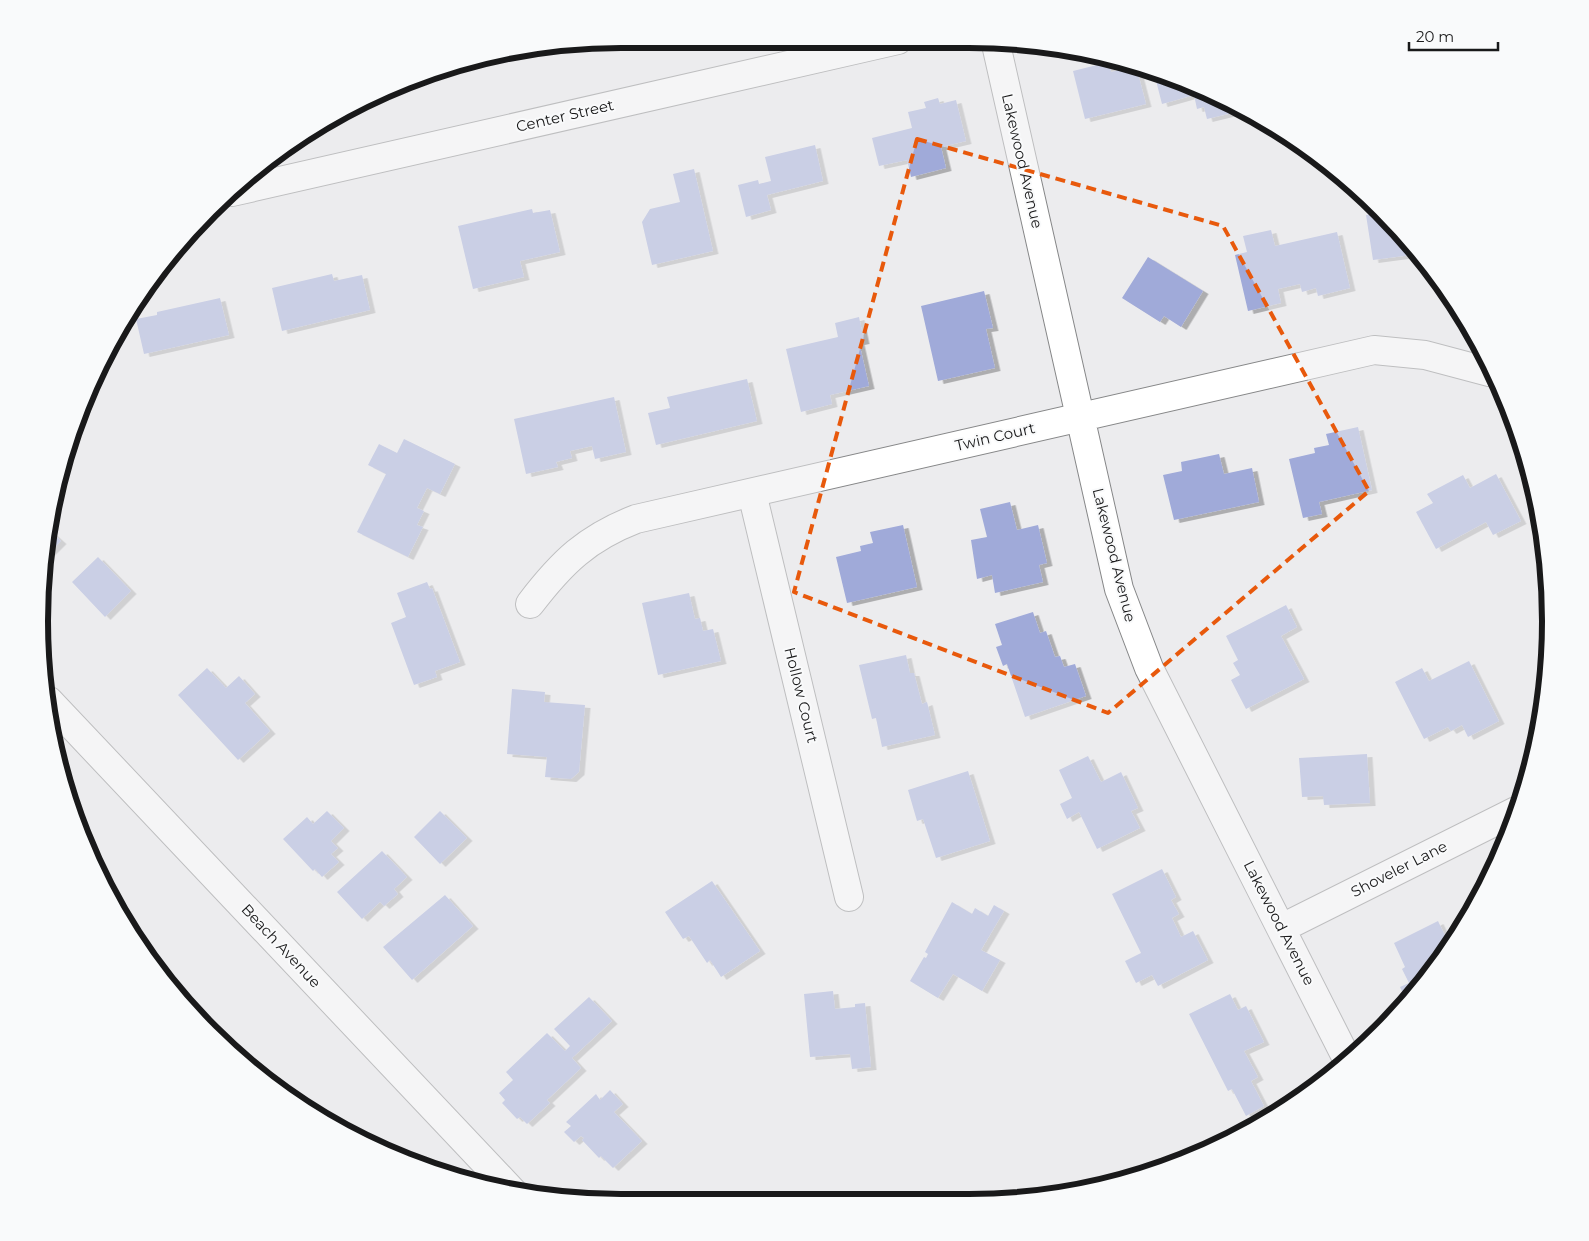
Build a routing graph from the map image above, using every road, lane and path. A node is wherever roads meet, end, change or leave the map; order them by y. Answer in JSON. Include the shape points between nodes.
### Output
{"nodes":[{"id":1,"x":863,"y":48,"type":"edge"},
{"id":2,"x":996,"y":49,"type":"edge"},
{"id":3,"x":244,"y":189,"type":"edge"},
{"id":4,"x":1484,"y":371,"type":"edge"},
{"id":5,"x":1080,"y":418,"type":"junction"},
{"id":6,"x":752,"y":493,"type":"junction"},
{"id":7,"x":530,"y":604,"type":"dead end"},
{"id":8,"x":54,"y":706,"type":"edge"},
{"id":9,"x":1508,"y":814,"type":"edge"},
{"id":10,"x":850,"y":898,"type":"dead end"},
{"id":11,"x":1282,"y":928,"type":"junction"},
{"id":12,"x":1344,"y":1053,"type":"edge"},
{"id":13,"x":502,"y":1181,"type":"edge"}],
"edges":[{"from":1,"to":3,"type":"street","name":"Center Street"},
{"from":2,"to":5,"type":"street","name":"Lakewood Avenue"},
{"from":4,"to":5,"type":"street","name":"Twin Court","via":[[1425,355],[1374,350]]},
{"from":5,"to":6,"type":"street","name":"Twin Court"},
{"from":5,"to":11,"type":"street","name":"Lakewood Avenue","via":[[1119,589],[1131,626],[1149,668]]},
{"from":6,"to":7,"type":"street","name":"Twin Court","via":[[636,519],[607,530],[554,572]]},
{"from":6,"to":10,"type":"street","name":"Hollow Court"},
{"from":8,"to":13,"type":"street","name":"Beach Avenue"},
{"from":9,"to":11,"type":"street","name":"Shoveler Lane"},
{"from":11,"to":12,"type":"street","name":"Lakewood Avenue"}]}
